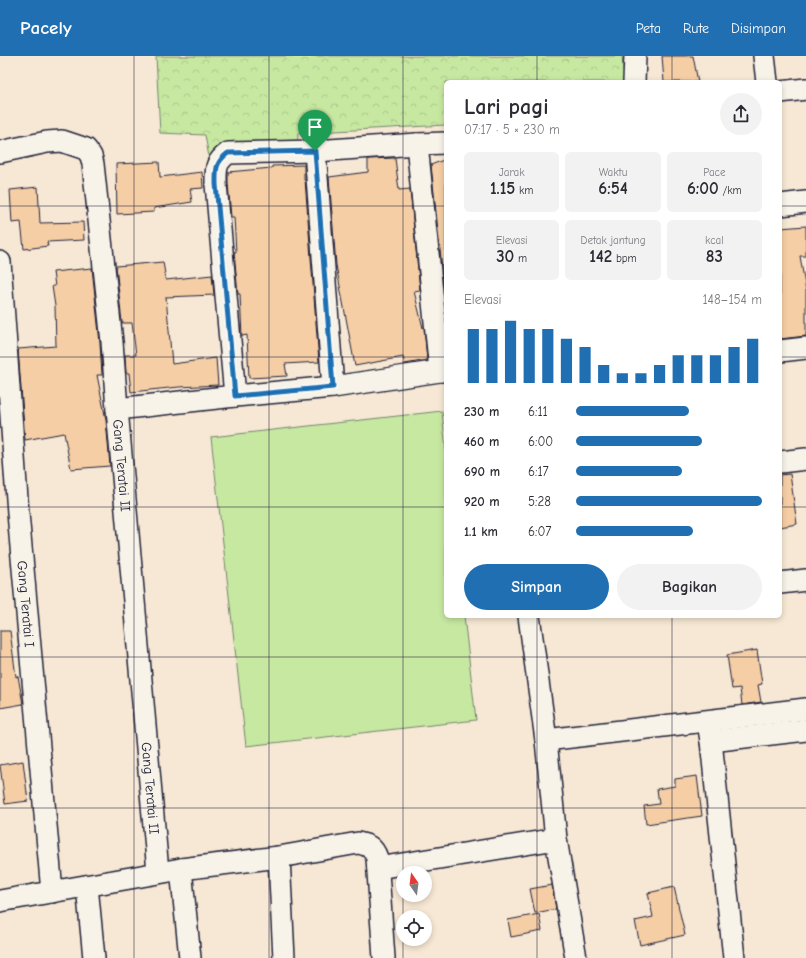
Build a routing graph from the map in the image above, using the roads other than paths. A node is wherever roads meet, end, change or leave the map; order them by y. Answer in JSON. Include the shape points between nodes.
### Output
{"nodes":[{"id":1,"x":635,"y":56,"type":"edge"},
{"id":2,"x":764,"y":56,"type":"edge"},
{"id":3,"x":634,"y":80,"type":"edge"},
{"id":4,"x":767,"y":80,"type":"edge"},
{"id":5,"x":806,"y":89,"type":"edge"},
{"id":6,"x":782,"y":92,"type":"edge"},
{"id":7,"x":444,"y":143,"type":"edge"},
{"id":8,"x":417,"y":144,"type":"junction"},
{"id":9,"x":315,"y":151,"type":"junction"},
{"id":10,"x":0,"y":152,"type":"edge"},
{"id":11,"x":806,"y":202,"type":"edge"},
{"id":12,"x":782,"y":205,"type":"edge"},
{"id":13,"x":0,"y":262,"type":"edge"},
{"id":14,"x":806,"y":348,"type":"edge"},
{"id":15,"x":782,"y":351,"type":"edge"},
{"id":16,"x":443,"y":371,"type":"edge"},
{"id":17,"x":333,"y":387,"type":"junction"},
{"id":18,"x":235,"y":396,"type":"junction"},
{"id":19,"x":117,"y":409,"type":"junction"},
{"id":20,"x":806,"y":459,"type":"edge"},
{"id":21,"x":782,"y":462,"type":"edge"},
{"id":22,"x":9,"y":507,"type":"edge"},
{"id":23,"x":806,"y":580,"type":"edge"},
{"id":24,"x":782,"y":583,"type":"edge"},
{"id":25,"x":529,"y":618,"type":"edge"},
{"id":26,"x":806,"y":709,"type":"edge"},
{"id":27,"x":806,"y":730,"type":"edge"},
{"id":28,"x":710,"y":731,"type":"junction"},
{"id":29,"x":546,"y":740,"type":"junction"},
{"id":30,"x":556,"y":839,"type":"junction"},
{"id":31,"x":279,"y":857,"type":"junction"},
{"id":32,"x":378,"y":868,"type":"junction"},
{"id":33,"x":181,"y":869,"type":"junction"},
{"id":34,"x":158,"y":872,"type":"junction"},
{"id":35,"x":87,"y":886,"type":"junction"},
{"id":36,"x":52,"y":892,"type":"junction"},
{"id":37,"x":0,"y":901,"type":"edge"},
{"id":38,"x":94,"y":958,"type":"edge"},
{"id":39,"x":190,"y":958,"type":"edge"},
{"id":40,"x":284,"y":958,"type":"edge"},
{"id":41,"x":384,"y":958,"type":"edge"},
{"id":42,"x":576,"y":958,"type":"edge"},
{"id":43,"x":734,"y":958,"type":"edge"}],
"edges":[{"from":1,"to":3,"type":"street"},
{"from":2,"to":4,"type":"street"},
{"from":5,"to":6,"type":"street"},
{"from":7,"to":8,"type":"street"},
{"from":8,"to":9,"type":"street"},
{"from":8,"to":16,"type":"street"},
{"from":9,"to":17,"type":"street"},
{"from":9,"to":18,"type":"street","via":[[228,153],[218,163],[216,184]]},
{"from":10,"to":19,"type":"street","name":"Gang Teratai II","via":[[62,141],[86,149],[91,156],[112,334]]},
{"from":11,"to":12,"type":"street"},
{"from":13,"to":22,"type":"street","name":"Gang Teratai I"},
{"from":14,"to":15,"type":"street"},
{"from":16,"to":17,"type":"street"},
{"from":17,"to":18,"type":"street"},
{"from":18,"to":19,"type":"street"},
{"from":19,"to":34,"type":"street","name":"Gang Teratai II"},
{"from":20,"to":21,"type":"street"},
{"from":22,"to":36,"type":"street","name":"Gang Teratai I"},
{"from":23,"to":24,"type":"street"},
{"from":25,"to":29,"type":"street"},
{"from":26,"to":28,"type":"street"},
{"from":27,"to":28,"type":"street"},
{"from":28,"to":29,"type":"street"},
{"from":28,"to":43,"type":"street"},
{"from":29,"to":30,"type":"street"},
{"from":30,"to":32,"type":"street"},
{"from":30,"to":42,"type":"street"},
{"from":31,"to":32,"type":"street","via":[[358,843],[375,851]]},
{"from":31,"to":33,"type":"street"},
{"from":31,"to":40,"type":"street"},
{"from":32,"to":41,"type":"street"},
{"from":33,"to":34,"type":"street"},
{"from":33,"to":39,"type":"street"},
{"from":34,"to":35,"type":"street"},
{"from":35,"to":36,"type":"street"},
{"from":35,"to":38,"type":"street"},
{"from":36,"to":37,"type":"street"}]}
